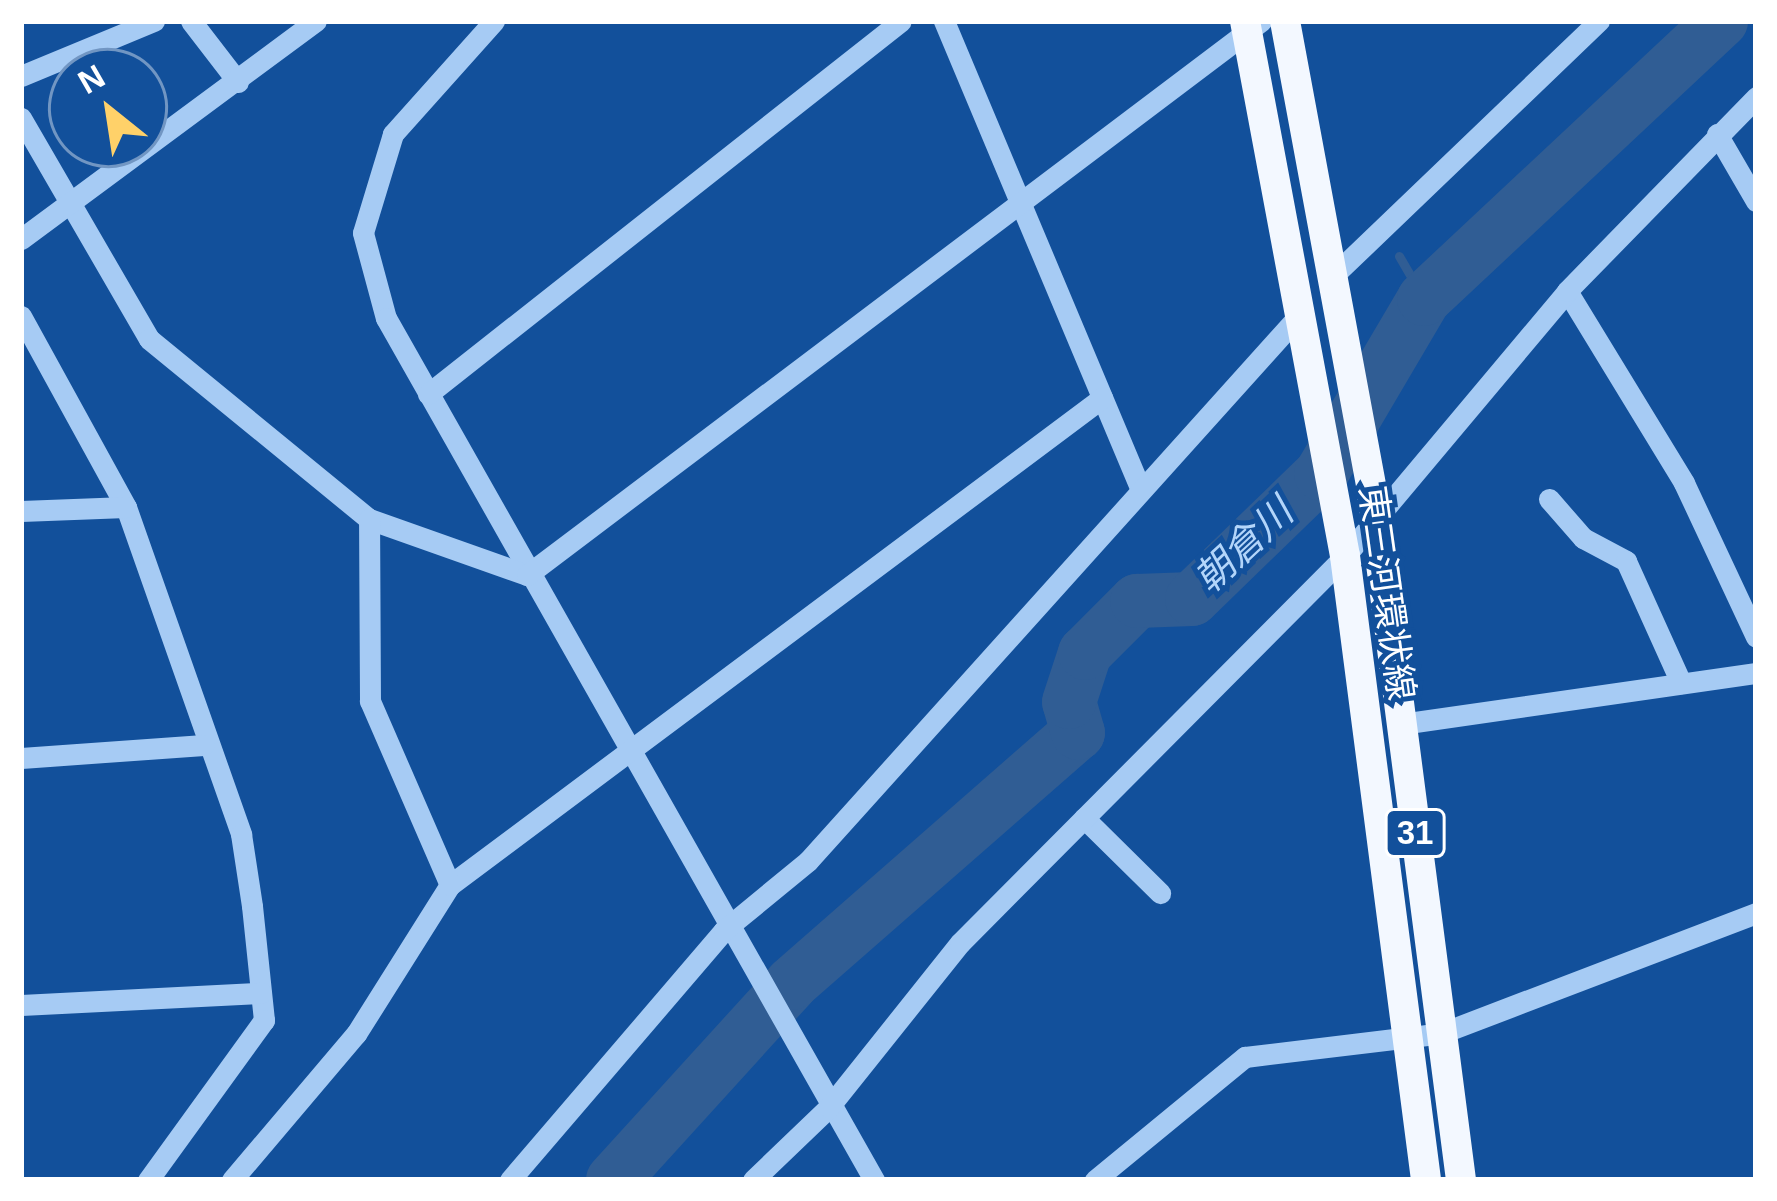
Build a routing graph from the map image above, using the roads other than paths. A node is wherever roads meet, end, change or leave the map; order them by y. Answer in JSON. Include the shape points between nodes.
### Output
{"nodes":[{"id":1,"x":154,"y":21,"type":"edge"},
{"id":2,"x":191,"y":21,"type":"edge"},
{"id":3,"x":316,"y":21,"type":"edge"},
{"id":4,"x":494,"y":21,"type":"edge"},
{"id":5,"x":901,"y":21,"type":"edge"},
{"id":6,"x":944,"y":21,"type":"edge"},
{"id":7,"x":1285,"y":21,"type":"edge"},
{"id":8,"x":1599,"y":21,"type":"edge"},
{"id":9,"x":1252,"y":26,"type":"edge"},
{"id":10,"x":21,"y":76,"type":"edge"},
{"id":11,"x":238,"y":82,"type":"junction"},
{"id":12,"x":1756,"y":97,"type":"edge"},
{"id":13,"x":21,"y":118,"type":"edge"},
{"id":14,"x":1717,"y":134,"type":"junction"},
{"id":15,"x":1756,"y":201,"type":"edge"},
{"id":16,"x":1021,"y":203,"type":"junction"},
{"id":17,"x":68,"y":208,"type":"junction"},
{"id":18,"x":21,"y":239,"type":"edge"},
{"id":19,"x":1338,"y":286,"type":"junction"},
{"id":20,"x":1567,"y":291,"type":"junction"},
{"id":21,"x":21,"y":316,"type":"edge"},
{"id":22,"x":1304,"y":319,"type":"junction"},
{"id":23,"x":428,"y":394,"type":"junction"},
{"id":24,"x":1102,"y":398,"type":"junction"},
{"id":25,"x":1141,"y":490,"type":"junction"},
{"id":26,"x":1549,"y":500,"type":"dead end"},
{"id":27,"x":126,"y":507,"type":"junction"},
{"id":28,"x":21,"y":512,"type":"edge"},
{"id":29,"x":369,"y":519,"type":"junction"},
{"id":30,"x":1374,"y":519,"type":"junction"},
{"id":31,"x":1345,"y":556,"type":"junction"},
{"id":32,"x":527,"y":575,"type":"junction"},
{"id":33,"x":1756,"y":638,"type":"edge"},
{"id":34,"x":1756,"y":673,"type":"edge"},
{"id":35,"x":1681,"y":682,"type":"junction"},
{"id":36,"x":1401,"y":724,"type":"junction"},
{"id":37,"x":204,"y":745,"type":"junction"},
{"id":38,"x":625,"y":752,"type":"junction"},
{"id":39,"x":21,"y":758,"type":"edge"},
{"id":40,"x":1084,"y":818,"type":"junction"},
{"id":41,"x":450,"y":885,"type":"junction"},
{"id":42,"x":1160,"y":893,"type":"dead end"},
{"id":43,"x":1756,"y":913,"type":"edge"},
{"id":44,"x":724,"y":930,"type":"junction"},
{"id":45,"x":261,"y":993,"type":"junction"},
{"id":46,"x":21,"y":1005,"type":"edge"},
{"id":47,"x":1442,"y":1033,"type":"junction"},
{"id":48,"x":1406,"y":1037,"type":"junction"},
{"id":49,"x":824,"y":1098,"type":"junction"},
{"id":50,"x":148,"y":1180,"type":"edge"},
{"id":51,"x":232,"y":1180,"type":"edge"},
{"id":52,"x":510,"y":1180,"type":"edge"},
{"id":53,"x":754,"y":1180,"type":"edge"},
{"id":54,"x":874,"y":1180,"type":"edge"},
{"id":55,"x":1095,"y":1180,"type":"edge"},
{"id":56,"x":1426,"y":1180,"type":"edge"},
{"id":57,"x":1462,"y":1180,"type":"edge"}],
"edges":[{"from":1,"to":10,"type":"street"},
{"from":2,"to":11,"type":"street"},
{"from":3,"to":11,"type":"street"},
{"from":4,"to":23,"type":"street","via":[[393,134],[364,233],[386,318]]},
{"from":5,"to":23,"type":"street"},
{"from":6,"to":16,"type":"street"},
{"from":7,"to":19,"type":"main road","name":"東三河環状線","number":"31"},
{"from":8,"to":19,"type":"street"},
{"from":9,"to":16,"type":"street"},
{"from":9,"to":22,"type":"main road","name":"東三河環状線","number":"31"},
{"from":11,"to":17,"type":"street"},
{"from":12,"to":14,"type":"street"},
{"from":13,"to":17,"type":"street"},
{"from":14,"to":15,"type":"street"},
{"from":14,"to":20,"type":"street"},
{"from":16,"to":24,"type":"street"},
{"from":16,"to":32,"type":"street"},
{"from":17,"to":18,"type":"street"},
{"from":17,"to":29,"type":"street","via":[[149,339]]},
{"from":19,"to":30,"type":"main road","name":"東三河環状線","number":"31"},
{"from":20,"to":30,"type":"street"},
{"from":20,"to":33,"type":"street","via":[[1684,483]]},
{"from":21,"to":27,"type":"street"},
{"from":22,"to":25,"type":"street"},
{"from":22,"to":31,"type":"main road","name":"東三河環状線","number":"31"},
{"from":23,"to":32,"type":"street"},
{"from":24,"to":25,"type":"street"},
{"from":24,"to":38,"type":"street"},
{"from":25,"to":44,"type":"street","via":[[808,861]]},
{"from":26,"to":35,"type":"street","via":[[1583,538],[1626,561]]},
{"from":27,"to":28,"type":"street"},
{"from":27,"to":37,"type":"street"},
{"from":29,"to":32,"type":"street"},
{"from":29,"to":41,"type":"street","via":[[370,700]]},
{"from":30,"to":31,"type":"street"},
{"from":30,"to":36,"type":"main road","name":"東三河環状線","number":"31"},
{"from":31,"to":40,"type":"street"},
{"from":31,"to":48,"type":"main road","name":"東三河環状線","number":"31"},
{"from":32,"to":38,"type":"street"},
{"from":34,"to":35,"type":"street"},
{"from":35,"to":36,"type":"street"},
{"from":36,"to":47,"type":"main road","name":"東三河環状線","number":"31"},
{"from":37,"to":39,"type":"street"},
{"from":37,"to":45,"type":"street","via":[[241,834]]},
{"from":38,"to":41,"type":"street"},
{"from":38,"to":44,"type":"street"},
{"from":40,"to":42,"type":"street"},
{"from":40,"to":49,"type":"street"},
{"from":41,"to":51,"type":"street","via":[[342,1052]]},
{"from":43,"to":47,"type":"street"},
{"from":44,"to":49,"type":"street"},
{"from":44,"to":52,"type":"street"},
{"from":45,"to":46,"type":"street"},
{"from":45,"to":50,"type":"street","via":[[264,1019]]},
{"from":47,"to":48,"type":"street"},
{"from":47,"to":57,"type":"main road","name":"東三河環状線","number":"31"},
{"from":48,"to":55,"type":"street","via":[[1245,1057]]},
{"from":48,"to":56,"type":"main road","name":"東三河環状線","number":"31"},
{"from":49,"to":53,"type":"street"},
{"from":49,"to":54,"type":"street"}]}
